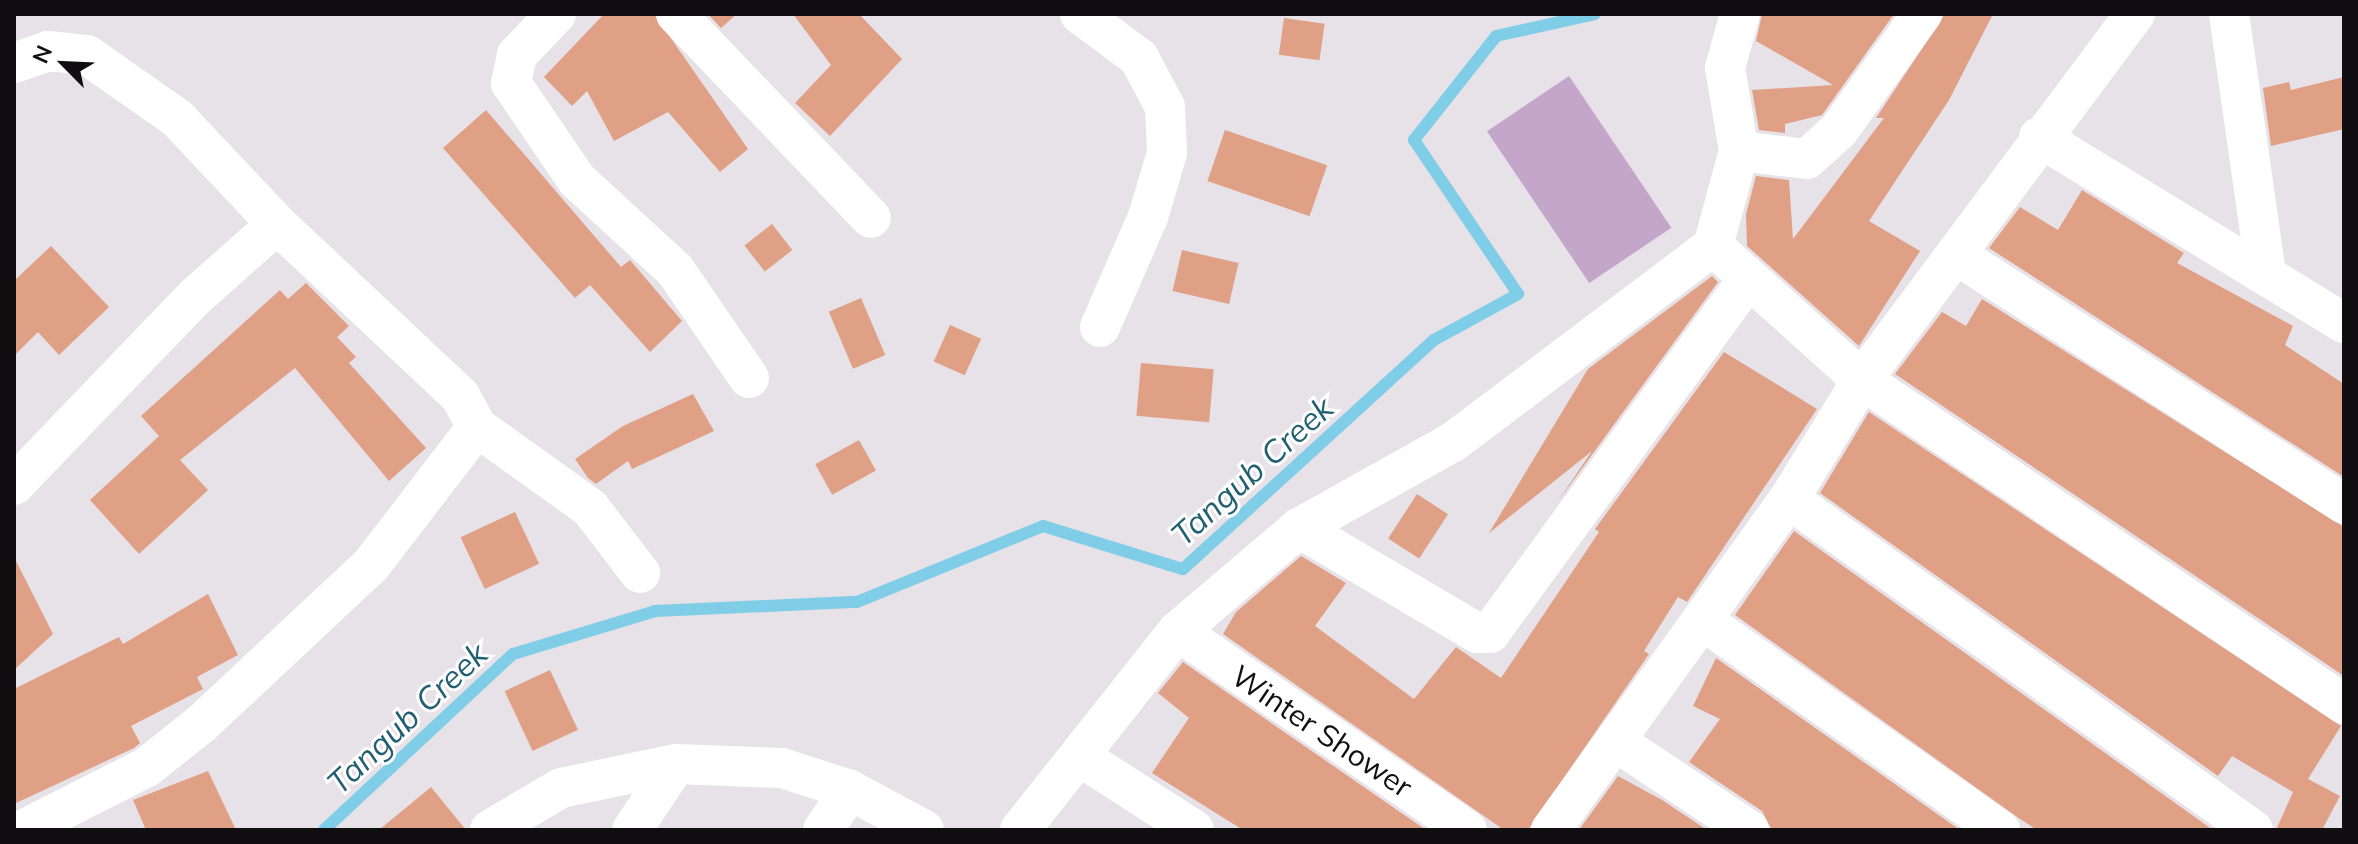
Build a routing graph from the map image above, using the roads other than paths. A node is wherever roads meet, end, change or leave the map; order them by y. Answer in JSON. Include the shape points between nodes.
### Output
{"nodes":[{"id":1,"x":556,"y":14,"type":"edge"},
{"id":2,"x":676,"y":14,"type":"edge"},
{"id":3,"x":1080,"y":14,"type":"edge"},
{"id":4,"x":1740,"y":14,"type":"edge"},
{"id":5,"x":1922,"y":14,"type":"edge"},
{"id":6,"x":2135,"y":14,"type":"edge"},
{"id":7,"x":2229,"y":14,"type":"edge"},
{"id":8,"x":14,"y":63,"type":"edge"},
{"id":9,"x":2039,"y":137,"type":"junction"},
{"id":10,"x":1739,"y":151,"type":"junction"},
{"id":11,"x":871,"y":218,"type":"dead end"},
{"id":12,"x":277,"y":224,"type":"junction"},
{"id":13,"x":1713,"y":246,"type":"junction"},
{"id":14,"x":1958,"y":256,"type":"junction"},
{"id":15,"x":2265,"y":268,"type":"junction"},
{"id":16,"x":1747,"y":281,"type":"junction"},
{"id":17,"x":2344,"y":323,"type":"edge"},
{"id":18,"x":1100,"y":327,"type":"dead end"},
{"id":19,"x":749,"y":378,"type":"dead end"},
{"id":20,"x":1862,"y":380,"type":"junction"},
{"id":21,"x":477,"y":427,"type":"junction"},
{"id":22,"x":14,"y":485,"type":"edge"},
{"id":23,"x":1789,"y":499,"type":"junction"},
{"id":24,"x":2344,"y":504,"type":"edge"},
{"id":25,"x":1299,"y":528,"type":"junction"},
{"id":26,"x":640,"y":573,"type":"dead end"},
{"id":27,"x":1702,"y":620,"type":"junction"},
{"id":28,"x":1178,"y":631,"type":"junction"},
{"id":29,"x":2344,"y":704,"type":"edge"},
{"id":30,"x":1615,"y":741,"type":"junction"},
{"id":31,"x":1082,"y":758,"type":"junction"},
{"id":32,"x":676,"y":764,"type":"junction"},
{"id":33,"x":850,"y":790,"type":"junction"},
{"id":34,"x":23,"y":830,"type":"edge"},
{"id":35,"x":490,"y":830,"type":"edge"},
{"id":36,"x":632,"y":830,"type":"edge"},
{"id":37,"x":823,"y":830,"type":"edge"},
{"id":38,"x":924,"y":830,"type":"edge"},
{"id":39,"x":1020,"y":830,"type":"edge"},
{"id":40,"x":1194,"y":830,"type":"edge"},
{"id":41,"x":1467,"y":830,"type":"edge"},
{"id":42,"x":1551,"y":830,"type":"edge"},
{"id":43,"x":1749,"y":830,"type":"edge"},
{"id":44,"x":2000,"y":830,"type":"edge"},
{"id":45,"x":2253,"y":830,"type":"edge"}],
"edges":[{"from":1,"to":19,"type":"street","via":[[517,55],[511,83],[577,180],[675,270]]},
{"from":2,"to":11,"type":"street"},
{"from":3,"to":18,"type":"street","via":[[1139,58],[1165,107],[1167,153],[1148,217]]},
{"from":4,"to":10,"type":"street","via":[[1725,68]]},
{"from":5,"to":10,"type":"street","via":[[1839,130],[1807,159]]},
{"from":6,"to":9,"type":"street"},
{"from":7,"to":15,"type":"street"},
{"from":8,"to":12,"type":"street","via":[[48,51],[87,55],[177,118]]},
{"from":9,"to":14,"type":"street"},
{"from":9,"to":15,"type":"street"},
{"from":10,"to":13,"type":"street"},
{"from":12,"to":21,"type":"street","via":[[460,396]]},
{"from":12,"to":22,"type":"street","via":[[196,296]]},
{"from":13,"to":16,"type":"street"},
{"from":13,"to":25,"type":"street","via":[[1453,442]]},
{"from":14,"to":20,"type":"street"},
{"from":14,"to":24,"type":"street"},
{"from":15,"to":17,"type":"street"},
{"from":16,"to":20,"type":"street"},
{"from":16,"to":25,"type":"street","via":[[1490,633],[1477,633]]},
{"from":20,"to":23,"type":"street"},
{"from":20,"to":29,"type":"street"},
{"from":21,"to":26,"type":"street","via":[[590,508]]},
{"from":21,"to":34,"type":"street","via":[[371,565],[201,724],[147,767]]},
{"from":23,"to":27,"type":"street"},
{"from":23,"to":45,"type":"street"},
{"from":25,"to":28,"type":"street"},
{"from":27,"to":30,"type":"street"},
{"from":27,"to":44,"type":"street"},
{"from":28,"to":31,"type":"street"},
{"from":28,"to":41,"type":"street","name":"Winter Shower"},
{"from":30,"to":42,"type":"street"},
{"from":30,"to":43,"type":"street"},
{"from":31,"to":39,"type":"street"},
{"from":31,"to":40,"type":"street"},
{"from":32,"to":33,"type":"street","via":[[782,768]]},
{"from":32,"to":35,"type":"street","via":[[561,788]]},
{"from":32,"to":36,"type":"street"},
{"from":33,"to":37,"type":"street"},
{"from":33,"to":38,"type":"street"}]}
